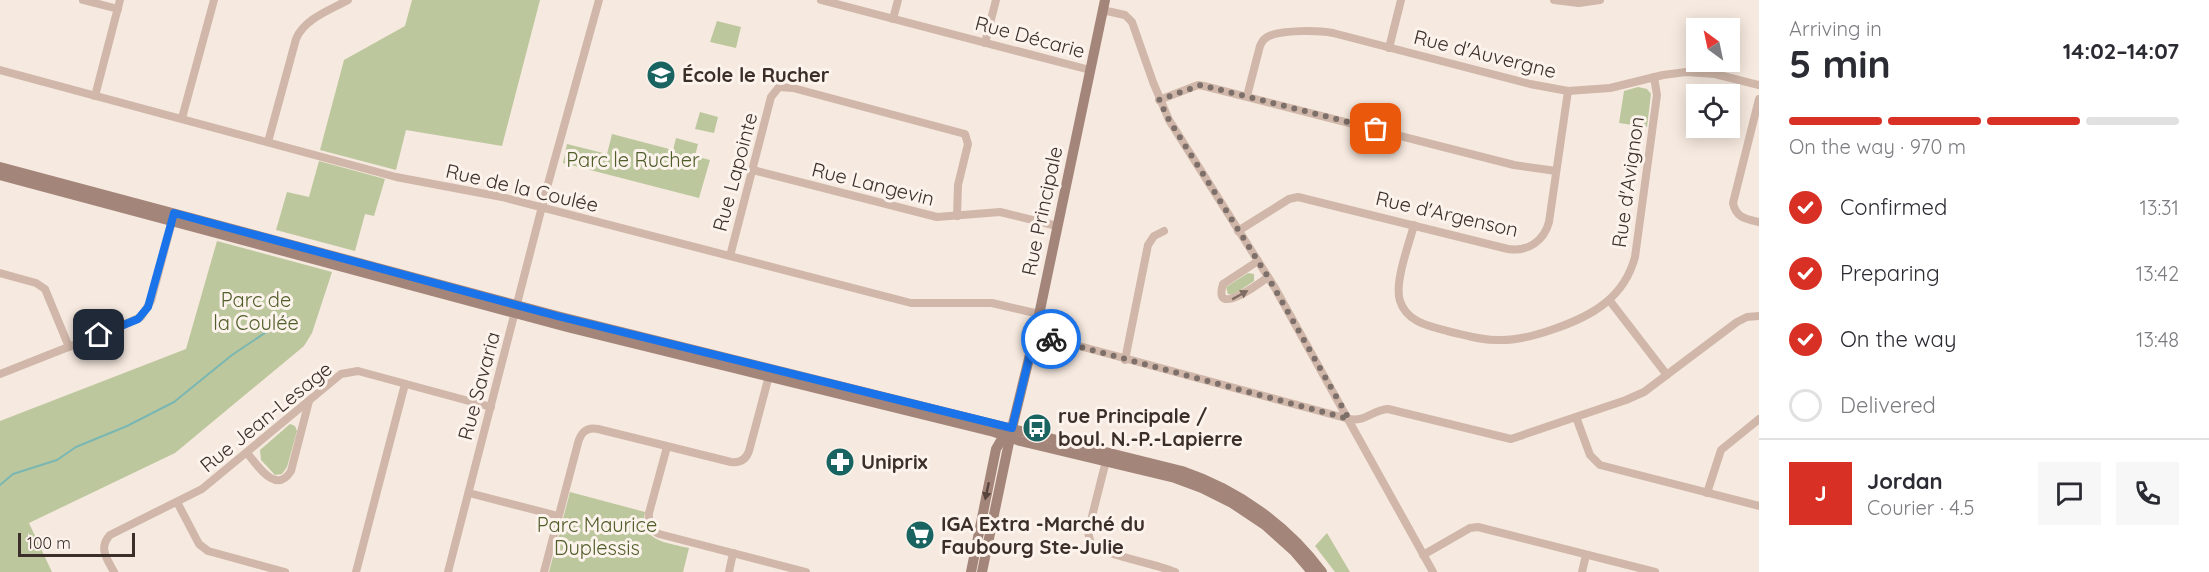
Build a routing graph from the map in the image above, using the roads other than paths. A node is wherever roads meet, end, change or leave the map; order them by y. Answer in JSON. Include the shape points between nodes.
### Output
{"nodes":[{"id":1,"x":83,"y":0,"type":"edge"},
{"id":2,"x":120,"y":0,"type":"edge"},
{"id":3,"x":214,"y":0,"type":"edge"},
{"id":4,"x":348,"y":0,"type":"edge"},
{"id":5,"x":599,"y":0,"type":"edge"},
{"id":6,"x":822,"y":0,"type":"edge"},
{"id":7,"x":898,"y":0,"type":"edge"},
{"id":8,"x":996,"y":0,"type":"edge"},
{"id":9,"x":1401,"y":0,"type":"edge"},
{"id":10,"x":1554,"y":0,"type":"edge"},
{"id":11,"x":1600,"y":0,"type":"edge"},
{"id":12,"x":1103,"y":5,"type":"edge"},
{"id":13,"x":118,"y":9,"type":"junction"},
{"id":14,"x":893,"y":19,"type":"junction"},
{"id":15,"x":985,"y":43,"type":"junction"},
{"id":16,"x":1389,"y":48,"type":"junction"},
{"id":17,"x":0,"y":70,"type":"edge"},
{"id":18,"x":1090,"y":70,"type":"junction"},
{"id":19,"x":1654,"y":77,"type":"junction"},
{"id":20,"x":1759,"y":85,"type":"edge"},
{"id":21,"x":1568,"y":91,"type":"junction"},
{"id":22,"x":95,"y":96,"type":"junction"},
{"id":23,"x":1247,"y":96,"type":"junction"},
{"id":24,"x":1759,"y":99,"type":"edge"},
{"id":25,"x":1159,"y":100,"type":"junction"},
{"id":26,"x":182,"y":118,"type":"junction"},
{"id":27,"x":268,"y":142,"type":"junction"},
{"id":28,"x":0,"y":167,"type":"edge"},
{"id":29,"x":753,"y":170,"type":"junction"},
{"id":30,"x":1556,"y":171,"type":"junction"},
{"id":31,"x":0,"y":175,"type":"edge"},
{"id":32,"x":542,"y":207,"type":"junction"},
{"id":33,"x":957,"y":216,"type":"junction"},
{"id":34,"x":173,"y":218,"type":"junction"},
{"id":35,"x":1759,"y":222,"type":"edge"},
{"id":36,"x":1414,"y":225,"type":"junction"},
{"id":37,"x":1057,"y":226,"type":"junction"},
{"id":38,"x":1164,"y":231,"type":"dead end"},
{"id":39,"x":1238,"y":231,"type":"junction"},
{"id":40,"x":730,"y":256,"type":"junction"},
{"id":41,"x":1258,"y":261,"type":"junction"},
{"id":42,"x":0,"y":273,"type":"edge"},
{"id":43,"x":1268,"y":277,"type":"junction"},
{"id":44,"x":1610,"y":301,"type":"junction"},
{"id":45,"x":516,"y":309,"type":"junction"},
{"id":46,"x":1039,"y":314,"type":"junction"},
{"id":47,"x":1759,"y":316,"type":"edge"},
{"id":48,"x":1035,"y":334,"type":"junction"},
{"id":49,"x":69,"y":347,"type":"junction"},
{"id":50,"x":1125,"y":360,"type":"junction"},
{"id":51,"x":770,"y":373,"type":"junction"},
{"id":52,"x":0,"y":374,"type":"edge"},
{"id":53,"x":1667,"y":375,"type":"junction"},
{"id":54,"x":405,"y":384,"type":"junction"},
{"id":55,"x":309,"y":401,"type":"junction"},
{"id":56,"x":491,"y":407,"type":"junction"},
{"id":57,"x":1576,"y":417,"type":"junction"},
{"id":58,"x":1349,"y":419,"type":"junction"},
{"id":59,"x":1759,"y":419,"type":"edge"},
{"id":60,"x":1008,"y":434,"type":"junction"},
{"id":61,"x":667,"y":447,"type":"junction"},
{"id":62,"x":248,"y":453,"type":"junction"},
{"id":63,"x":1107,"y":457,"type":"junction"},
{"id":64,"x":469,"y":493,"type":"junction"},
{"id":65,"x":1707,"y":493,"type":"junction"},
{"id":66,"x":177,"y":502,"type":"junction"},
{"id":67,"x":1759,"y":506,"type":"edge"},
{"id":68,"x":558,"y":516,"type":"junction"},
{"id":69,"x":733,"y":554,"type":"junction"},
{"id":70,"x":1424,"y":555,"type":"junction"},
{"id":71,"x":1586,"y":555,"type":"junction"},
{"id":72,"x":1170,"y":571,"type":"edge"},
{"id":73,"x":114,"y":572,"type":"edge"},
{"id":74,"x":285,"y":572,"type":"edge"},
{"id":75,"x":356,"y":572,"type":"edge"},
{"id":76,"x":448,"y":572,"type":"edge"},
{"id":77,"x":544,"y":572,"type":"edge"},
{"id":78,"x":729,"y":572,"type":"edge"},
{"id":79,"x":807,"y":572,"type":"edge"},
{"id":80,"x":971,"y":572,"type":"edge"},
{"id":81,"x":982,"y":572,"type":"edge"},
{"id":82,"x":1312,"y":572,"type":"edge"},
{"id":83,"x":1322,"y":572,"type":"edge"},
{"id":84,"x":1432,"y":572,"type":"edge"},
{"id":85,"x":1582,"y":572,"type":"edge"},
{"id":86,"x":1655,"y":572,"type":"edge"}],
"edges":[{"from":1,"to":13,"type":"street"},
{"from":2,"to":13,"type":"street"},
{"from":3,"to":26,"type":"street"},
{"from":4,"to":27,"type":"street","via":[[300,31]]},
{"from":5,"to":32,"type":"street","name":"Rue Savaria"},
{"from":6,"to":14,"type":"street","name":"Rue Décarie"},
{"from":7,"to":14,"type":"street"},
{"from":8,"to":15,"type":"street"},
{"from":9,"to":16,"type":"street"},
{"from":10,"to":11,"type":"street"},
{"from":12,"to":18,"type":"street","name":"Rue Principale"},
{"from":12,"to":25,"type":"street","via":[[1132,22]]},
{"from":13,"to":22,"type":"street"},
{"from":14,"to":15,"type":"street","name":"Rue Décarie"},
{"from":15,"to":18,"type":"street","name":"Rue Décarie"},
{"from":16,"to":21,"type":"street","name":"Rue d'Auvergne"},
{"from":16,"to":23,"type":"street","name":"Rue d'Auvergne","via":[[1320,31],[1271,35],[1260,46]]},
{"from":17,"to":22,"type":"street","name":"Rue de la Coulée"},
{"from":18,"to":37,"type":"street","name":"Rue Principale"},
{"from":19,"to":20,"type":"street","name":"Rue d'Auvergne","via":[[1702,72]]},
{"from":19,"to":21,"type":"street","name":"Rue d'Auvergne","via":[[1610,88]]},
{"from":19,"to":44,"type":"street","name":"Rue d'Avignon","via":[[1657,95],[1635,257],[1629,274]]},
{"from":21,"to":30,"type":"street","name":"Rue d'Argenson"},
{"from":22,"to":26,"type":"street","name":"Rue de la Coulée"},
{"from":23,"to":25,"type":"street","via":[[1201,85]]},
{"from":23,"to":30,"type":"street","via":[[1506,163]]},
{"from":24,"to":35,"type":"street","via":[[1733,200],[1742,217]]},
{"from":25,"to":39,"type":"street"},
{"from":26,"to":27,"type":"street","name":"Rue de la Coulée"},
{"from":27,"to":32,"type":"street","name":"Rue de la Coulée","via":[[396,177]]},
{"from":28,"to":34,"type":"street"},
{"from":29,"to":33,"type":"street","name":"Rue Langevin","via":[[937,217]]},
{"from":29,"to":33,"type":"street","name":"Rue Lapointe","via":[[771,97],[786,86],[965,134],[968,144],[958,185]]},
{"from":29,"to":40,"type":"street","name":"Rue Lapointe"},
{"from":30,"to":36,"type":"street","name":"Rue d'Argenson","via":[[1547,229],[1526,248],[1508,249]]},
{"from":31,"to":34,"type":"street"},
{"from":32,"to":40,"type":"street","name":"Rue de la Coulée"},
{"from":32,"to":45,"type":"street","name":"Rue Savaria"},
{"from":33,"to":37,"type":"street","name":"Rue Langevin","via":[[1000,212]]},
{"from":34,"to":45,"type":"street"},
{"from":34,"to":49,"type":"street","via":[[144,314]]},
{"from":36,"to":39,"type":"street","name":"Rue d'Argenson","via":[[1298,196]]},
{"from":36,"to":44,"type":"street","name":"Rue d'Avignon","via":[[1399,291],[1405,311],[1420,323],[1482,339],[1516,339],[1583,318]]},
{"from":37,"to":46,"type":"street","name":"Rue Principale"},
{"from":38,"to":50,"type":"street","via":[[1148,245]]},
{"from":39,"to":41,"type":"street"},
{"from":40,"to":46,"type":"street","name":"Rue de la Coulée","via":[[917,304],[992,303]]},
{"from":41,"to":43,"type":"street"},
{"from":41,"to":43,"type":"street","one_way":true,"via":[[1223,284],[1224,297],[1235,299]]},
{"from":42,"to":49,"type":"street","via":[[45,289]]},
{"from":43,"to":58,"type":"street"},
{"from":44,"to":53,"type":"street"},
{"from":45,"to":51,"type":"street"},
{"from":45,"to":56,"type":"street","name":"Rue Savaria"},
{"from":46,"to":48,"type":"street","name":"Rue Principale"},
{"from":47,"to":53,"type":"street","via":[[1737,322]]},
{"from":48,"to":50,"type":"street"},
{"from":48,"to":60,"type":"street","name":"Rue Principale"},
{"from":49,"to":52,"type":"street"},
{"from":50,"to":58,"type":"street"},
{"from":51,"to":60,"type":"street"},
{"from":51,"to":61,"type":"street","via":[[749,452],[742,461],[731,462]]},
{"from":53,"to":57,"type":"street","via":[[1632,397]]},
{"from":54,"to":55,"type":"street","name":"Rue Jean-Lesage","via":[[350,372],[337,377]]},
{"from":54,"to":56,"type":"street","name":"Rue Jean-Lesage"},
{"from":54,"to":75,"type":"street"},
{"from":55,"to":62,"type":"street","name":"Rue Jean-Lesage"},
{"from":55,"to":62,"type":"street","via":[[287,477],[271,479]]},
{"from":56,"to":64,"type":"street","name":"Rue Savaria"},
{"from":57,"to":58,"type":"street","via":[[1511,439],[1388,409],[1361,420]]},
{"from":57,"to":65,"type":"street","via":[[1590,455],[1600,465]]},
{"from":58,"to":70,"type":"street"},
{"from":59,"to":65,"type":"street","via":[[1721,450]]},
{"from":60,"to":63,"type":"street"},
{"from":60,"to":80,"type":"street","name":"Rue Principale","one_way":true,"via":[[996,449]]},
{"from":60,"to":81,"type":"street","name":"Rue Principale"},
{"from":61,"to":68,"type":"street","via":[[598,429],[586,430],[578,443]]},
{"from":61,"to":69,"type":"street","via":[[650,513],[651,529]]},
{"from":62,"to":66,"type":"street","name":"Rue Jean-Lesage","via":[[202,489]]},
{"from":63,"to":72,"type":"street","via":[[1088,532],[1091,544]]},
{"from":63,"to":82,"type":"street","via":[[1184,481],[1222,498],[1272,531]]},
{"from":63,"to":83,"type":"street","via":[[1182,471],[1231,492],[1290,535]]},
{"from":64,"to":68,"type":"street"},
{"from":64,"to":76,"type":"street","name":"Rue Savaria"},
{"from":65,"to":67,"type":"street"},
{"from":66,"to":73,"type":"street","name":"Rue Jean-Lesage","via":[[107,538],[104,550]]},
{"from":66,"to":74,"type":"street","via":[[199,544],[208,551]]},
{"from":68,"to":77,"type":"street"},
{"from":69,"to":78,"type":"street"},
{"from":69,"to":79,"type":"street"},
{"from":70,"to":71,"type":"street","via":[[1478,527]]},
{"from":70,"to":84,"type":"street"},
{"from":71,"to":85,"type":"street"},
{"from":71,"to":86,"type":"street"}]}
